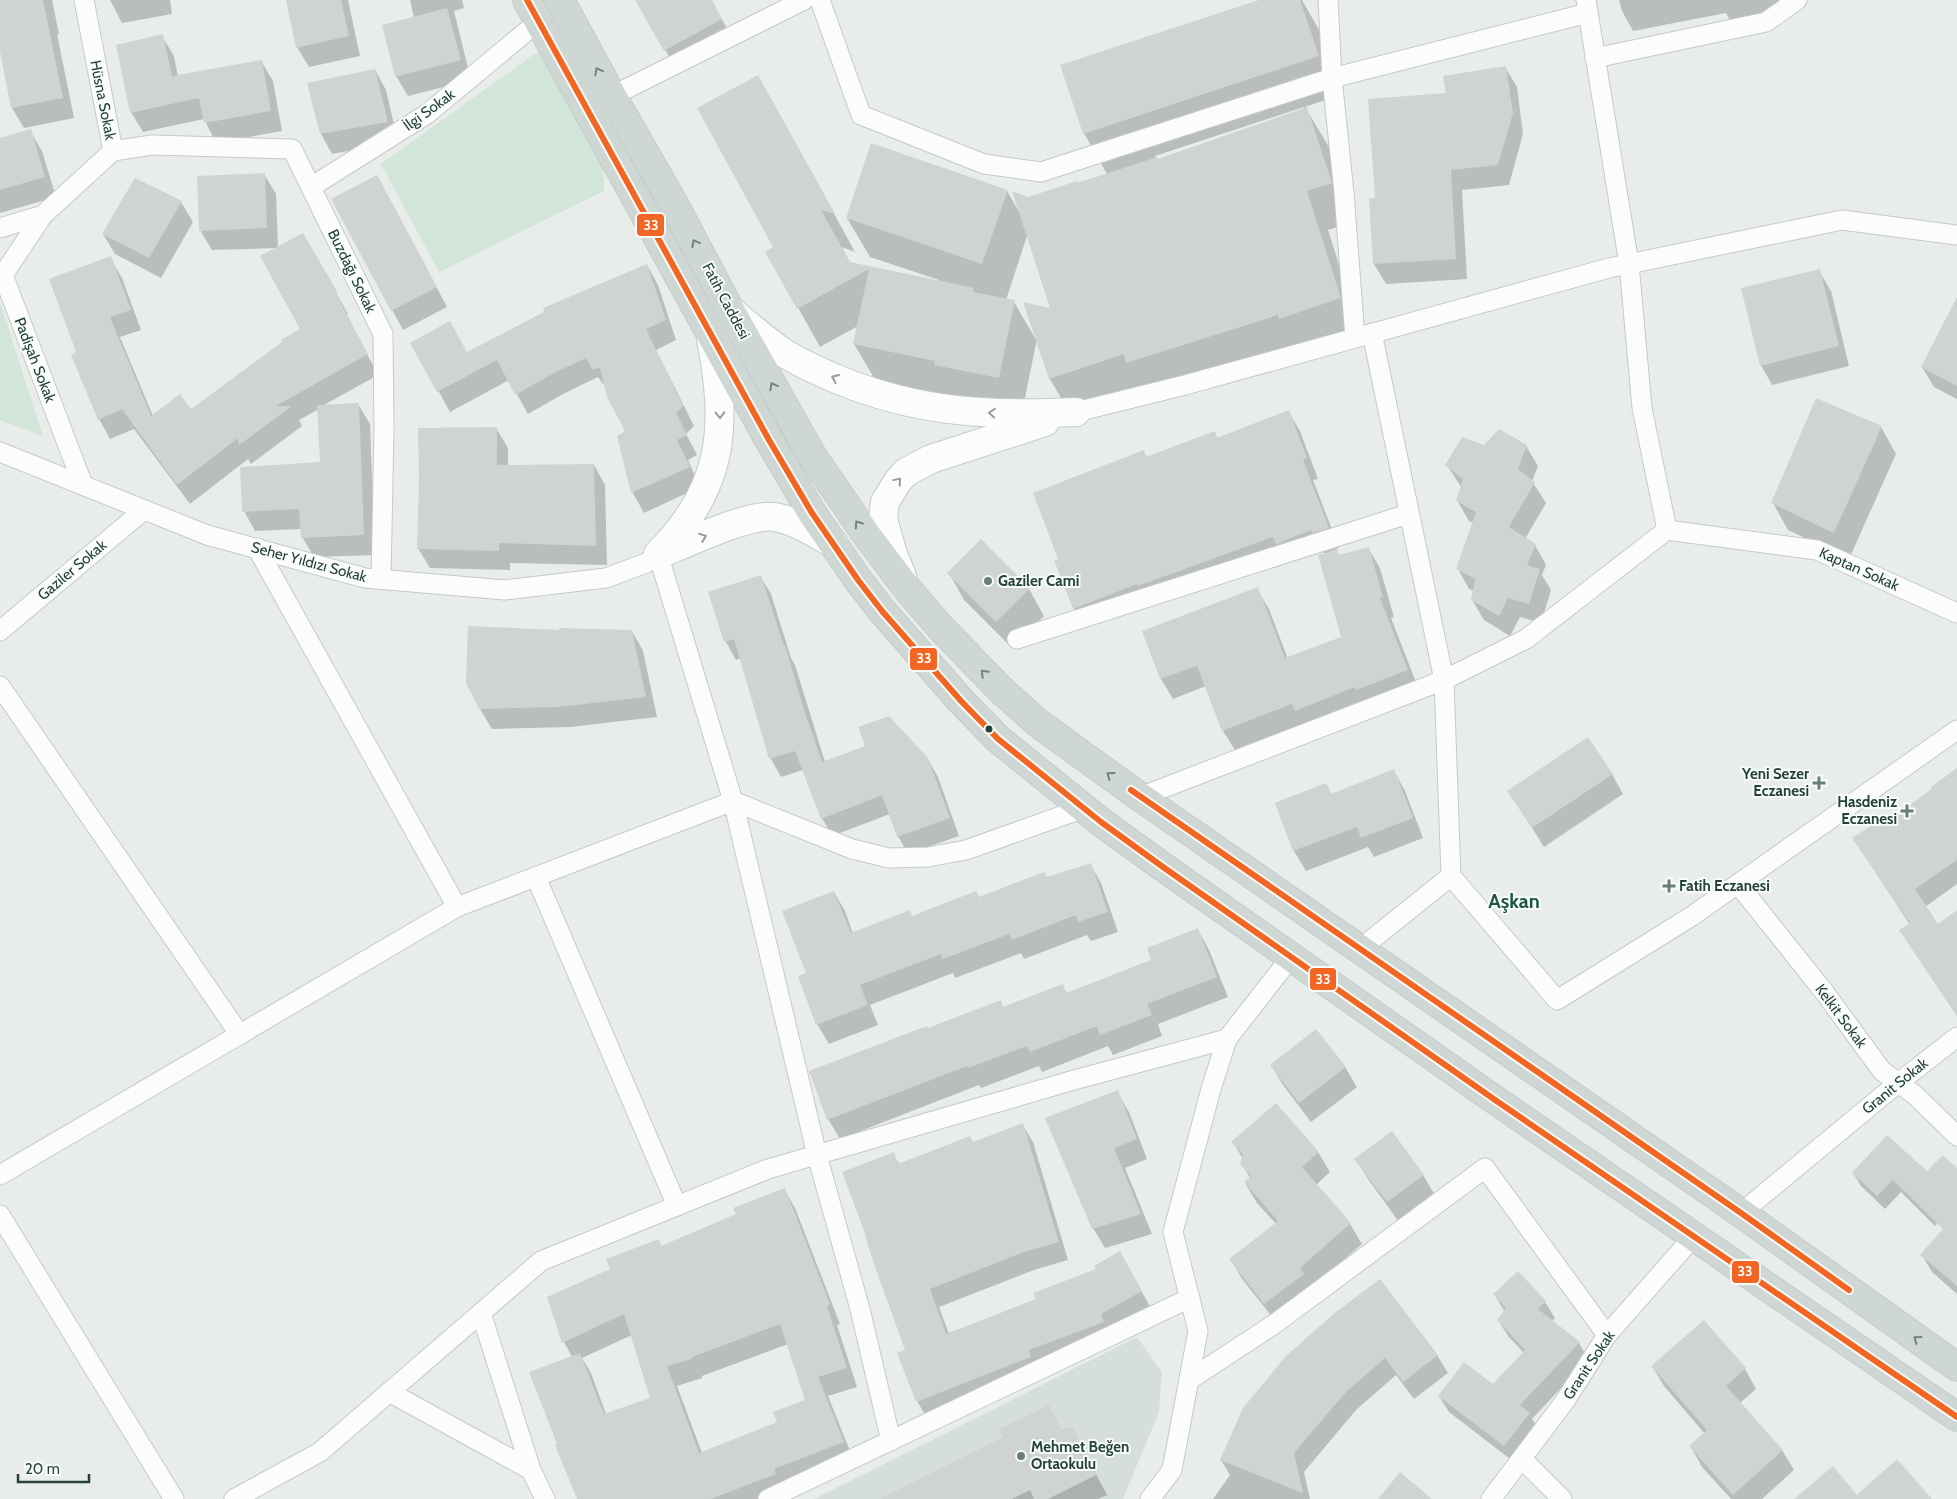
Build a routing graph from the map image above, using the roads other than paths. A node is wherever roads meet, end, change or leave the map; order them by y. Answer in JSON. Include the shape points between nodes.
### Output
{"nodes":[{"id":1,"x":84,"y":0,"type":"edge"},
{"id":2,"x":560,"y":0,"type":"edge"},
{"id":3,"x":804,"y":0,"type":"edge"},
{"id":4,"x":820,"y":0,"type":"edge"},
{"id":5,"x":1328,"y":0,"type":"edge"},
{"id":6,"x":1797,"y":0,"type":"edge"},
{"id":7,"x":1587,"y":7,"type":"edge"},
{"id":8,"x":533,"y":11,"type":"edge"},
{"id":9,"x":1595,"y":58,"type":"junction"},
{"id":10,"x":1332,"y":78,"type":"junction"},
{"id":11,"x":612,"y":96,"type":"junction"},
{"id":12,"x":112,"y":151,"type":"junction"},
{"id":13,"x":310,"y":187,"type":"junction"},
{"id":14,"x":43,"y":215,"type":"junction"},
{"id":15,"x":0,"y":228,"type":"edge"},
{"id":16,"x":1957,"y":235,"type":"edge"},
{"id":17,"x":1630,"y":264,"type":"junction"},
{"id":18,"x":730,"y":310,"type":"junction"},
{"id":19,"x":710,"y":332,"type":"junction"},
{"id":20,"x":1363,"y":336,"type":"junction"},
{"id":21,"x":1076,"y":412,"type":"junction"},
{"id":22,"x":0,"y":452,"type":"edge"},
{"id":23,"x":83,"y":485,"type":"junction"},
{"id":24,"x":144,"y":510,"type":"junction"},
{"id":25,"x":1408,"y":514,"type":"junction"},
{"id":26,"x":1667,"y":530,"type":"junction"},
{"id":27,"x":834,"y":544,"type":"junction"},
{"id":28,"x":257,"y":548,"type":"junction"},
{"id":29,"x":658,"y":554,"type":"junction"},
{"id":30,"x":380,"y":579,"type":"junction"},
{"id":31,"x":909,"y":591,"type":"junction"},
{"id":32,"x":1957,"y":613,"type":"edge"},
{"id":33,"x":0,"y":630,"type":"edge"},
{"id":34,"x":1017,"y":639,"type":"dead end"},
{"id":35,"x":1444,"y":680,"type":"junction"},
{"id":36,"x":0,"y":686,"type":"edge"},
{"id":37,"x":1957,"y":730,"type":"edge"},
{"id":38,"x":1140,"y":797,"type":"junction"},
{"id":39,"x":733,"y":801,"type":"junction"},
{"id":40,"x":1084,"y":808,"type":"junction"},
{"id":41,"x":1450,"y":876,"type":"junction"},
{"id":42,"x":536,"y":877,"type":"junction"},
{"id":43,"x":1738,"y":884,"type":"junction"},
{"id":44,"x":457,"y":907,"type":"junction"},
{"id":45,"x":1360,"y":949,"type":"junction"},
{"id":46,"x":1291,"y":957,"type":"junction"},
{"id":47,"x":240,"y":1035,"type":"junction"},
{"id":48,"x":1957,"y":1037,"type":"edge"},
{"id":49,"x":1227,"y":1039,"type":"junction"},
{"id":50,"x":1898,"y":1083,"type":"junction"},
{"id":51,"x":1957,"y":1136,"type":"edge"},
{"id":52,"x":816,"y":1155,"type":"junction"},
{"id":53,"x":0,"y":1175,"type":"edge"},
{"id":54,"x":677,"y":1206,"type":"junction"},
{"id":55,"x":1741,"y":1213,"type":"junction"},
{"id":56,"x":0,"y":1215,"type":"edge"},
{"id":57,"x":1694,"y":1236,"type":"junction"},
{"id":58,"x":1190,"y":1298,"type":"junction"},
{"id":59,"x":481,"y":1313,"type":"junction"},
{"id":60,"x":1607,"y":1335,"type":"junction"},
{"id":61,"x":1957,"y":1367,"type":"edge"},
{"id":62,"x":1189,"y":1380,"type":"junction"},
{"id":63,"x":389,"y":1392,"type":"junction"},
{"id":64,"x":1957,"y":1416,"type":"edge"},
{"id":65,"x":891,"y":1441,"type":"junction"},
{"id":66,"x":1522,"y":1459,"type":"junction"},
{"id":67,"x":531,"y":1470,"type":"junction"},
{"id":68,"x":174,"y":1499,"type":"edge"},
{"id":69,"x":234,"y":1499,"type":"edge"},
{"id":70,"x":545,"y":1499,"type":"edge"},
{"id":71,"x":768,"y":1499,"type":"edge"},
{"id":72,"x":1150,"y":1499,"type":"edge"},
{"id":73,"x":1491,"y":1499,"type":"edge"},
{"id":74,"x":1562,"y":1499,"type":"edge"}],
"edges":[{"from":1,"to":12,"type":"street","name":"Hüsna Sokak"},
{"from":11,"to":2,"type":"main road","name":"Fatih Caddesi","one_way":true},
{"from":3,"to":11,"type":"street"},
{"from":4,"to":10,"type":"street","via":[[861,115],[984,164],[1041,172]]},
{"from":5,"to":10,"type":"street"},
{"from":6,"to":9,"type":"street","via":[[1766,22]]},
{"from":7,"to":9,"type":"street"},
{"from":7,"to":10,"type":"street"},
{"from":8,"to":13,"type":"street","name":"İlgi Sokak","via":[[427,114]]},
{"from":8,"to":19,"type":"main road","name":"Fatih Caddesi"},
{"from":9,"to":17,"type":"street"},
{"from":10,"to":20,"type":"street"},
{"from":18,"to":11,"type":"main road","name":"Fatih Caddesi","one_way":true},
{"from":12,"to":13,"type":"street","name":"Buzdağı Sokak","via":[[152,146],[292,149]]},
{"from":12,"to":14,"type":"street","name":"Hüsna Sokak"},
{"from":13,"to":30,"type":"street","name":"Buzdağı Sokak","via":[[383,334]]},
{"from":14,"to":15,"type":"street","name":"Hüsna Sokak"},
{"from":14,"to":23,"type":"street","name":"Padişah Sokak","via":[[3,275]]},
{"from":16,"to":17,"type":"street","via":[[1842,220]]},
{"from":17,"to":20,"type":"street"},
{"from":17,"to":26,"type":"street","via":[[1642,408]]},
{"from":21,"to":18,"type":"street","one_way":true,"via":[[1009,414],[941,409],[899,401],[813,369],[782,351]]},
{"from":31,"to":18,"type":"main road","name":"Fatih Caddesi","one_way":true,"via":[[813,457]]},
{"from":19,"to":27,"type":"main road","name":"Fatih Caddesi","via":[[769,440]]},
{"from":19,"to":29,"type":"street","one_way":true,"via":[[720,401],[715,464],[704,493]]},
{"from":20,"to":21,"type":"street"},
{"from":20,"to":25,"type":"street"},
{"from":31,"to":21,"type":"street","one_way":true,"via":[[883,519],[885,502],[898,480],[931,459]]},
{"from":22,"to":23,"type":"street","name":"Seher Yıldızı Sokak"},
{"from":23,"to":24,"type":"street","name":"Seher Yıldızı Sokak"},
{"from":24,"to":28,"type":"street","name":"Seher Yıldızı Sokak","via":[[207,535]]},
{"from":24,"to":33,"type":"street","name":"Gaziler Sokak"},
{"from":25,"to":34,"type":"street"},
{"from":25,"to":35,"type":"street"},
{"from":26,"to":32,"type":"street","name":"Kaptan Sokak","via":[[1817,550]]},
{"from":26,"to":35,"type":"street","via":[[1526,639]]},
{"from":29,"to":27,"type":"street","one_way":true,"via":[[741,522],[764,517],[786,520]]},
{"from":27,"to":40,"type":"main road","name":"Fatih Caddesi","via":[[882,611],[954,694],[998,739]]},
{"from":28,"to":30,"type":"street","name":"Seher Yıldızı Sokak","via":[[365,578]]},
{"from":28,"to":44,"type":"street"},
{"from":29,"to":30,"type":"street","name":"Seher Yıldızı Sokak","via":[[646,564],[606,578],[505,590]]},
{"from":29,"to":39,"type":"street"},
{"from":38,"to":31,"type":"main road","name":"Fatih Caddesi","one_way":true,"via":[[1038,723],[1000,689]]},
{"from":35,"to":38,"type":"street"},
{"from":35,"to":41,"type":"street"},
{"from":36,"to":47,"type":"street"},
{"from":37,"to":43,"type":"street"},
{"from":38,"to":45,"type":"main road","name":"Fatih Caddesi"},
{"from":39,"to":40,"type":"street","via":[[852,849],[889,858],[928,857],[966,850]]},
{"from":39,"to":42,"type":"street"},
{"from":39,"to":52,"type":"street"},
{"from":40,"to":46,"type":"main road","name":"Fatih Caddesi"},
{"from":41,"to":43,"type":"street","via":[[1557,1000]]},
{"from":41,"to":45,"type":"street"},
{"from":42,"to":44,"type":"street"},
{"from":42,"to":54,"type":"street"},
{"from":43,"to":50,"type":"street","name":"Kelkit Sokak","via":[[1882,1071]]},
{"from":44,"to":47,"type":"street"},
{"from":45,"to":55,"type":"main road","name":"Fatih Caddesi"},
{"from":46,"to":49,"type":"street"},
{"from":46,"to":57,"type":"main road","name":"Fatih Caddesi"},
{"from":47,"to":53,"type":"street"},
{"from":48,"to":50,"type":"street","name":"Granit Sokak"},
{"from":49,"to":52,"type":"street"},
{"from":49,"to":58,"type":"street","via":[[1173,1232]]},
{"from":50,"to":51,"type":"street","name":"Kelkit Sokak"},
{"from":50,"to":55,"type":"street","name":"Granit Sokak"},
{"from":52,"to":54,"type":"street","via":[[768,1169]]},
{"from":52,"to":65,"type":"street","via":[[860,1309]]},
{"from":54,"to":59,"type":"street","via":[[541,1261]]},
{"from":61,"to":55,"type":"main road","name":"Fatih Caddesi","one_way":true},
{"from":56,"to":68,"type":"street"},
{"from":57,"to":60,"type":"street","name":"Granit Sokak"},
{"from":57,"to":64,"type":"main road","name":"Fatih Caddesi"},
{"from":58,"to":62,"type":"street","via":[[1198,1331]]},
{"from":58,"to":65,"type":"street"},
{"from":59,"to":63,"type":"street"},
{"from":59,"to":67,"type":"street"},
{"from":60,"to":62,"type":"street","via":[[1485,1168],[1273,1325]]},
{"from":60,"to":66,"type":"street","name":"Granit Sokak"},
{"from":62,"to":72,"type":"street","via":[[1172,1470]]},
{"from":63,"to":67,"type":"street"},
{"from":63,"to":69,"type":"street","via":[[320,1452]]},
{"from":65,"to":71,"type":"street"},
{"from":66,"to":73,"type":"street","name":"Granit Sokak"},
{"from":66,"to":74,"type":"street"},
{"from":67,"to":70,"type":"street"}]}
